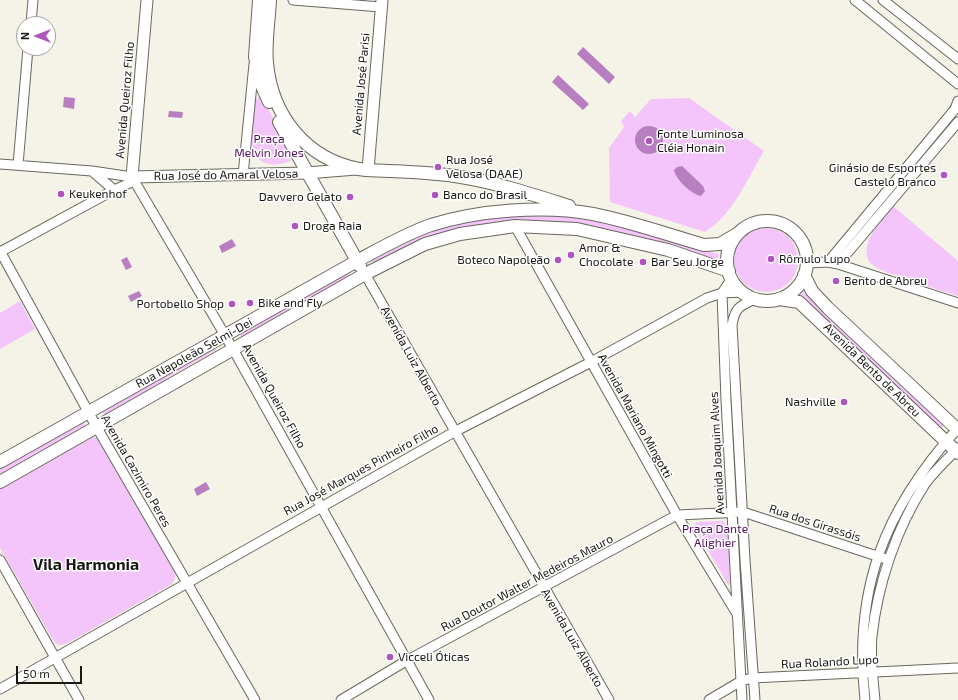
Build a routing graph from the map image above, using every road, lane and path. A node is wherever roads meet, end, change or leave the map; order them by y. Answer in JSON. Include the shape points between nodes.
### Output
{"nodes":[{"id":1,"x":33,"y":0,"type":"edge"},
{"id":2,"x":147,"y":0,"type":"edge"},
{"id":3,"x":259,"y":0,"type":"edge"},
{"id":4,"x":270,"y":0,"type":"edge"},
{"id":5,"x":292,"y":0,"type":"edge"},
{"id":6,"x":855,"y":0,"type":"edge"},
{"id":7,"x":883,"y":0,"type":"edge"},
{"id":8,"x":382,"y":3,"type":"edge"},
{"id":9,"x":32,"y":16,"type":"edge"},
{"id":10,"x":27,"y":56,"type":"edge"},
{"id":11,"x":255,"y":57,"type":"junction"},
{"id":12,"x":958,"y":59,"type":"edge"},
{"id":13,"x":958,"y":84,"type":"edge"},
{"id":14,"x":957,"y":107,"type":"edge"},
{"id":15,"x":958,"y":122,"type":"edge"},
{"id":16,"x":0,"y":164,"type":"edge"},
{"id":17,"x":18,"y":165,"type":"junction"},
{"id":18,"x":364,"y":169,"type":"junction"},
{"id":19,"x":92,"y":171,"type":"junction"},
{"id":20,"x":307,"y":173,"type":"junction"},
{"id":21,"x":243,"y":175,"type":"junction"},
{"id":22,"x":133,"y":179,"type":"junction"},
{"id":23,"x":114,"y":190,"type":"junction"},
{"id":24,"x":593,"y":214,"type":"junction"},
{"id":25,"x":515,"y":226,"type":"junction"},
{"id":26,"x":737,"y":234,"type":"junction"},
{"id":27,"x":0,"y":251,"type":"edge"},
{"id":28,"x":357,"y":261,"type":"junction"},
{"id":29,"x":828,"y":262,"type":"junction"},
{"id":30,"x":838,"y":264,"type":"junction"},
{"id":31,"x":805,"y":269,"type":"junction"},
{"id":32,"x":365,"y":274,"type":"junction"},
{"id":33,"x":730,"y":275,"type":"junction"},
{"id":34,"x":742,"y":292,"type":"junction"},
{"id":35,"x":722,"y":293,"type":"junction"},
{"id":36,"x":755,"y":299,"type":"junction"},
{"id":37,"x":779,"y":299,"type":"junction"},
{"id":38,"x":958,"y":303,"type":"edge"},
{"id":39,"x":225,"y":336,"type":"junction"},
{"id":40,"x":233,"y":349,"type":"junction"},
{"id":41,"x":591,"y":362,"type":"junction"},
{"id":42,"x":89,"y":412,"type":"junction"},
{"id":43,"x":96,"y":426,"type":"junction"},
{"id":44,"x":958,"y":429,"type":"edge"},
{"id":45,"x":454,"y":432,"type":"junction"},
{"id":46,"x":946,"y":442,"type":"junction"},
{"id":47,"x":957,"y":451,"type":"edge"},
{"id":48,"x":0,"y":462,"type":"edge"},
{"id":49,"x":0,"y":482,"type":"edge"},
{"id":50,"x":321,"y":507,"type":"junction"},
{"id":51,"x":732,"y":512,"type":"junction"},
{"id":52,"x":743,"y":512,"type":"junction"},
{"id":53,"x":677,"y":516,"type":"junction"},
{"id":54,"x":878,"y":556,"type":"junction"},
{"id":55,"x":0,"y":560,"type":"edge"},
{"id":56,"x":889,"y":560,"type":"junction"},
{"id":57,"x":188,"y":582,"type":"junction"},
{"id":58,"x":544,"y":588,"type":"junction"},
{"id":59,"x":737,"y":614,"type":"junction"},
{"id":60,"x":56,"y":658,"type":"junction"},
{"id":61,"x":406,"y":661,"type":"junction"},
{"id":62,"x":958,"y":668,"type":"edge"},
{"id":63,"x":862,"y":672,"type":"junction"},
{"id":64,"x":872,"y":672,"type":"junction"},
{"id":65,"x":752,"y":678,"type":"junction"},
{"id":66,"x":741,"y":681,"type":"junction"},
{"id":67,"x":0,"y":689,"type":"edge"},
{"id":68,"x":79,"y":700,"type":"edge"},
{"id":69,"x":255,"y":700,"type":"edge"},
{"id":70,"x":341,"y":700,"type":"edge"},
{"id":71,"x":429,"y":700,"type":"edge"},
{"id":72,"x":609,"y":700,"type":"edge"},
{"id":73,"x":709,"y":700,"type":"edge"},
{"id":74,"x":742,"y":700,"type":"edge"},
{"id":75,"x":755,"y":700,"type":"edge"},
{"id":76,"x":865,"y":700,"type":"edge"},
{"id":77,"x":875,"y":700,"type":"edge"}],
"edges":[{"from":1,"to":9,"type":"street"},
{"from":2,"to":22,"type":"street","name":"Avenida Queiroz Filho"},
{"from":3,"to":11,"type":"main road","name":"Avenida Luiz Alberto"},
{"from":4,"to":18,"type":"main road","name":"Rua José do Amaral Velosa","via":[[267,63],[278,109],[292,131],[305,144],[324,157]]},
{"from":5,"to":8,"type":"street"},
{"from":6,"to":13,"type":"street"},
{"from":7,"to":12,"type":"street"},
{"from":8,"to":18,"type":"street","name":"Avenida José Parisi"},
{"from":10,"to":17,"type":"street"},
{"from":11,"to":20,"type":"main road","name":"Avenida Luiz Alberto","via":[[266,96],[288,142]]},
{"from":11,"to":21,"type":"street"},
{"from":14,"to":29,"type":"street"},
{"from":15,"to":30,"type":"street"},
{"from":16,"to":17,"type":"street","name":"Rua José do Amaral Velosa"},
{"from":17,"to":19,"type":"street","name":"Rua José do Amaral Velosa"},
{"from":18,"to":20,"type":"street","name":"Rua José do Amaral Velosa"},
{"from":18,"to":24,"type":"main road","name":"Rua José do Amaral Velosa","via":[[461,177],[513,188]]},
{"from":19,"to":22,"type":"street","name":"Rua José do Amaral Velosa"},
{"from":19,"to":23,"type":"street"},
{"from":20,"to":21,"type":"street","name":"Rua José do Amaral Velosa"},
{"from":20,"to":28,"type":"main road","name":"Avenida Luiz Alberto"},
{"from":21,"to":22,"type":"street","name":"Rua José do Amaral Velosa"},
{"from":22,"to":23,"type":"street"},
{"from":22,"to":39,"type":"street","name":"Avenida Queiroz Filho"},
{"from":23,"to":27,"type":"street"},
{"from":24,"to":26,"type":"main road","name":"Rua Napoleão Selmi-Dei","via":[[704,245],[720,244]]},
{"from":24,"to":28,"type":"main road","name":"Rua Napoleão Selmi-Dei","via":[[553,210],[502,212],[466,217],[431,225]]},
{"from":25,"to":32,"type":"main road","name":"Rua Napoleão Selmi-Dei","via":[[460,234],[425,244]]},
{"from":25,"to":33,"type":"main road","name":"Rua Napoleão Selmi-Dei","via":[[577,229],[668,250]]},
{"from":25,"to":41,"type":"street","name":"Avenida Mariano Mingotti"},
{"from":26,"to":31,"type":"main road","via":[[756,222],[781,223],[792,229],[800,239],[805,250]]},
{"from":26,"to":33,"type":"main road","via":[[728,256]]},
{"from":27,"to":42,"type":"street","name":"Avenida Cazimiro Peres"},
{"from":28,"to":32,"type":"main road","name":"Avenida Luiz Alberto"},
{"from":28,"to":39,"type":"main road","name":"Rua Napoleão Selmi-Dei"},
{"from":29,"to":30,"type":"street"},
{"from":29,"to":31,"type":"street"},
{"from":30,"to":38,"type":"street"},
{"from":31,"to":37,"type":"main road","via":[[798,285]]},
{"from":31,"to":44,"type":"main road","name":"Avenida Bento de Abreu","via":[[812,291],[828,308]]},
{"from":32,"to":40,"type":"main road","name":"Rua Napoleão Selmi-Dei"},
{"from":32,"to":45,"type":"street","name":"Avenida Luiz Alberto"},
{"from":33,"to":34,"type":"main road"},
{"from":33,"to":35,"type":"street"},
{"from":34,"to":35,"type":"street","name":"Rua José Marques Pinheiro Filho"},
{"from":34,"to":36,"type":"main road"},
{"from":35,"to":41,"type":"street","name":"Rua José Marques Pinheiro Filho","via":[[707,298]]},
{"from":35,"to":51,"type":"street","name":"Avenida Joaquim Alves"},
{"from":36,"to":37,"type":"main road"},
{"from":36,"to":52,"type":"street","name":"Avenida Joaquim Alves","via":[[742,304],[734,313],[732,325]]},
{"from":37,"to":46,"type":"main road","name":"Avenida Bento de Abreu","via":[[799,302]]},
{"from":39,"to":40,"type":"street","name":"Avenida Queiroz Filho"},
{"from":39,"to":42,"type":"main road","name":"Rua Napoleão Selmi-Dei"},
{"from":40,"to":43,"type":"main road","name":"Rua Napoleão Selmi-Dei"},
{"from":40,"to":50,"type":"street","name":"Avenida Queiroz Filho"},
{"from":41,"to":45,"type":"street","name":"Rua José Marques Pinheiro Filho"},
{"from":41,"to":53,"type":"street","name":"Avenida Mariano Mingotti"},
{"from":42,"to":43,"type":"street","name":"Avenida Cazimiro Peres"},
{"from":42,"to":48,"type":"main road","name":"Rua Napoleão Selmi-Dei"},
{"from":43,"to":49,"type":"main road","name":"Rua Napoleão Selmi-Dei"},
{"from":43,"to":57,"type":"street","name":"Avenida Cazimiro Peres"},
{"from":44,"to":46,"type":"street"},
{"from":45,"to":50,"type":"street","name":"Rua José Marques Pinheiro Filho"},
{"from":45,"to":58,"type":"street","name":"Avenida Luiz Alberto"},
{"from":46,"to":47,"type":"main road","name":"Avenida Bento de Abreu"},
{"from":46,"to":54,"type":"street","via":[[916,478],[902,502]]},
{"from":47,"to":56,"type":"street","via":[[926,483],[900,532]]},
{"from":50,"to":57,"type":"street","name":"Rua José Marques Pinheiro Filho"},
{"from":50,"to":61,"type":"street","name":"Avenida Queiroz Filho"},
{"from":51,"to":52,"type":"street","name":"Rua dos Girassóis"},
{"from":51,"to":53,"type":"street","name":"Rua Doutor Walter Medeiros Mauro"},
{"from":51,"to":59,"type":"street","name":"Avenida Joaquim Alves"},
{"from":52,"to":54,"type":"street","name":"Rua dos Girassóis"},
{"from":52,"to":65,"type":"street","name":"Avenida Joaquim Alves"},
{"from":53,"to":58,"type":"street","name":"Rua Doutor Walter Medeiros Mauro"},
{"from":53,"to":59,"type":"street","name":"Avenida Mariano Mingotti"},
{"from":54,"to":56,"type":"street","name":"Rua dos Girassóis"},
{"from":54,"to":63,"type":"street","via":[[867,599],[862,634]]},
{"from":55,"to":60,"type":"street"},
{"from":56,"to":64,"type":"street","via":[[877,604],[872,637]]},
{"from":57,"to":60,"type":"street","name":"Rua José Marques Pinheiro Filho"},
{"from":57,"to":69,"type":"street","name":"Avenida Cazimiro Peres"},
{"from":58,"to":61,"type":"street","name":"Rua Doutor Walter Medeiros Mauro"},
{"from":58,"to":72,"type":"street","name":"Avenida Luiz Alberto"},
{"from":59,"to":66,"type":"street","name":"Avenida Joaquim Alves"},
{"from":60,"to":67,"type":"street","name":"Rua José Marques Pinheiro Filho"},
{"from":60,"to":68,"type":"street"},
{"from":61,"to":70,"type":"street","name":"Rua Doutor Walter Medeiros Mauro"},
{"from":61,"to":71,"type":"street","name":"Avenida Queiroz Filho"},
{"from":62,"to":64,"type":"street","name":"Rua Rolando Lupo"},
{"from":63,"to":64,"type":"street","name":"Rua Rolando Lupo"},
{"from":63,"to":65,"type":"street","name":"Rua Rolando Lupo"},
{"from":63,"to":76,"type":"street"},
{"from":64,"to":77,"type":"street"},
{"from":65,"to":66,"type":"street","name":"Rua Rolando Lupo"},
{"from":65,"to":75,"type":"street","name":"Avenida Joaquim Alves"},
{"from":66,"to":73,"type":"street","name":"Rua Rolando Lupo"},
{"from":66,"to":74,"type":"street","name":"Avenida Joaquim Alves"}]}
